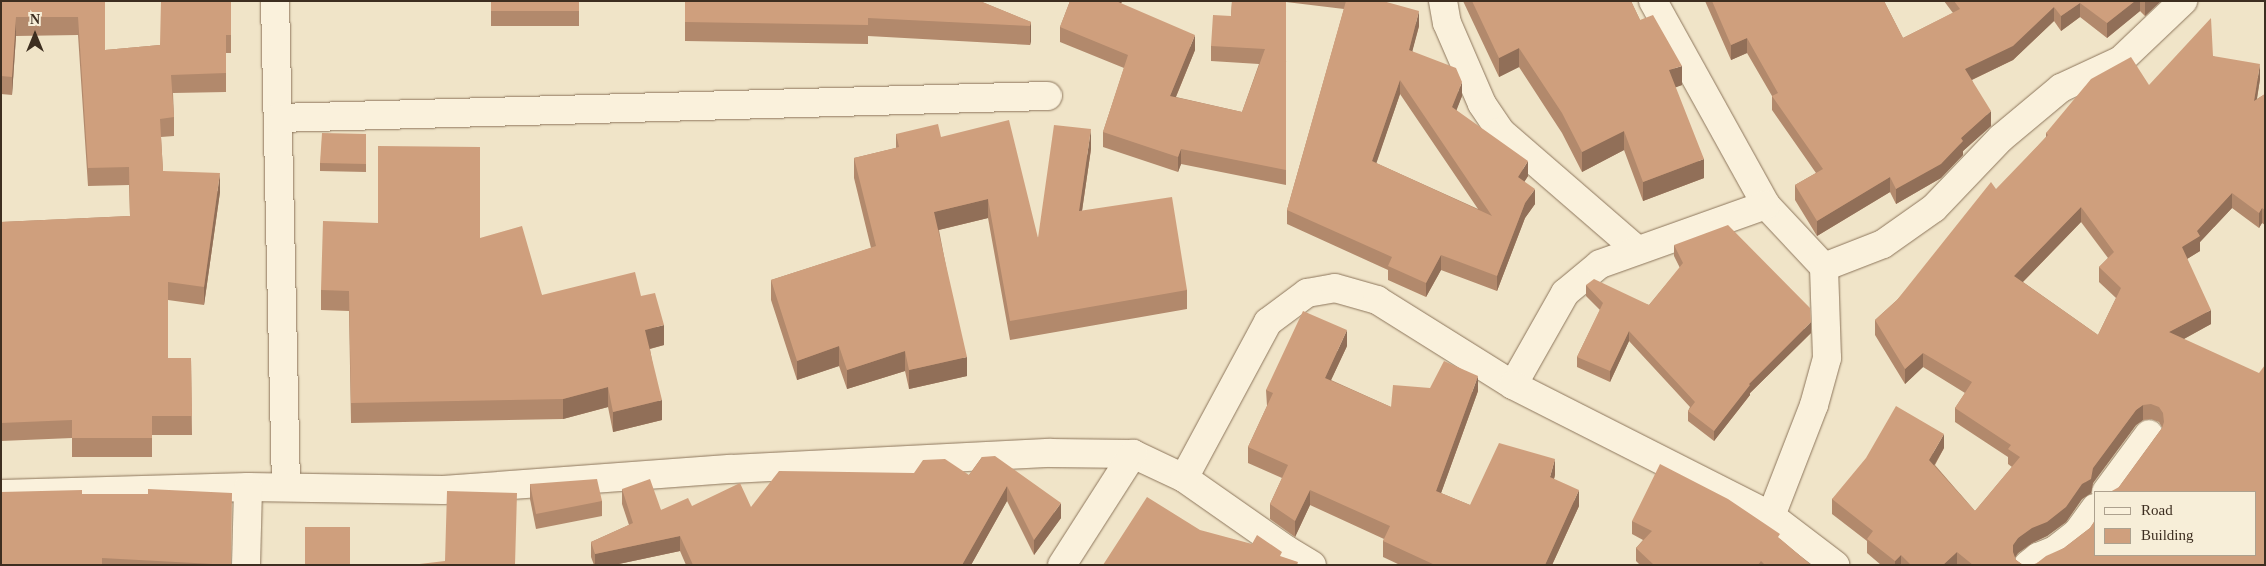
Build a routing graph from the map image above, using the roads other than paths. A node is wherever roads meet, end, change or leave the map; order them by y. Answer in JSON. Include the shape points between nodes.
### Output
{"nodes":[{"id":1,"x":274,"y":1,"type":"edge"},
{"id":2,"x":1443,"y":1,"type":"edge"},
{"id":3,"x":1653,"y":1,"type":"edge"},
{"id":4,"x":2183,"y":1,"type":"edge"},
{"id":5,"x":1048,"y":96,"type":"dead end"},
{"id":6,"x":278,"y":118,"type":"junction"},
{"id":7,"x":1766,"y":205,"type":"junction"},
{"id":8,"x":1637,"y":250,"type":"junction"},
{"id":9,"x":1824,"y":267,"type":"junction"},
{"id":10,"x":1513,"y":385,"type":"junction"},
{"id":11,"x":2149,"y":434,"type":"dead end"},
{"id":12,"x":1133,"y":454,"type":"junction"},
{"id":13,"x":1184,"y":478,"type":"junction"},
{"id":14,"x":248,"y":487,"type":"junction"},
{"id":15,"x":286,"y":487,"type":"junction"},
{"id":16,"x":2107,"y":491,"type":"edge"},
{"id":17,"x":1,"y":494,"type":"edge"},
{"id":18,"x":2094,"y":509,"type":"edge"},
{"id":19,"x":1771,"y":516,"type":"junction"},
{"id":20,"x":246,"y":565,"type":"edge"},
{"id":21,"x":1062,"y":565,"type":"edge"},
{"id":22,"x":1312,"y":565,"type":"edge"},
{"id":23,"x":1835,"y":565,"type":"edge"},
{"id":24,"x":2028,"y":565,"type":"edge"}],
"edges":[{"from":1,"to":6,"type":"street"},
{"from":2,"to":8,"type":"street","via":[[1447,22],[1478,95],[1501,132]]},
{"from":3,"to":7,"type":"street"},
{"from":4,"to":9,"type":"street","via":[[2121,60],[2061,88],[2039,106],[2002,138],[1934,208],[1883,244]]},
{"from":5,"to":6,"type":"street"},
{"from":6,"to":15,"type":"street"},
{"from":7,"to":8,"type":"street"},
{"from":7,"to":9,"type":"street"},
{"from":8,"to":10,"type":"street","via":[[1600,264],[1565,293]]},
{"from":9,"to":19,"type":"street","via":[[1827,358],[1814,405]]},
{"from":10,"to":13,"type":"street","via":[[1377,300],[1335,288],[1307,293],[1268,322]]},
{"from":10,"to":19,"type":"street"},
{"from":11,"to":16,"type":"street"},
{"from":12,"to":13,"type":"street"},
{"from":12,"to":15,"type":"street","via":[[1051,453],[731,469],[443,490]]},
{"from":12,"to":21,"type":"street"},
{"from":13,"to":22,"type":"street"},
{"from":14,"to":15,"type":"street"},
{"from":14,"to":17,"type":"street"},
{"from":14,"to":20,"type":"street"},
{"from":18,"to":24,"type":"street","via":[[2076,533]]},
{"from":19,"to":23,"type":"street"}]}
